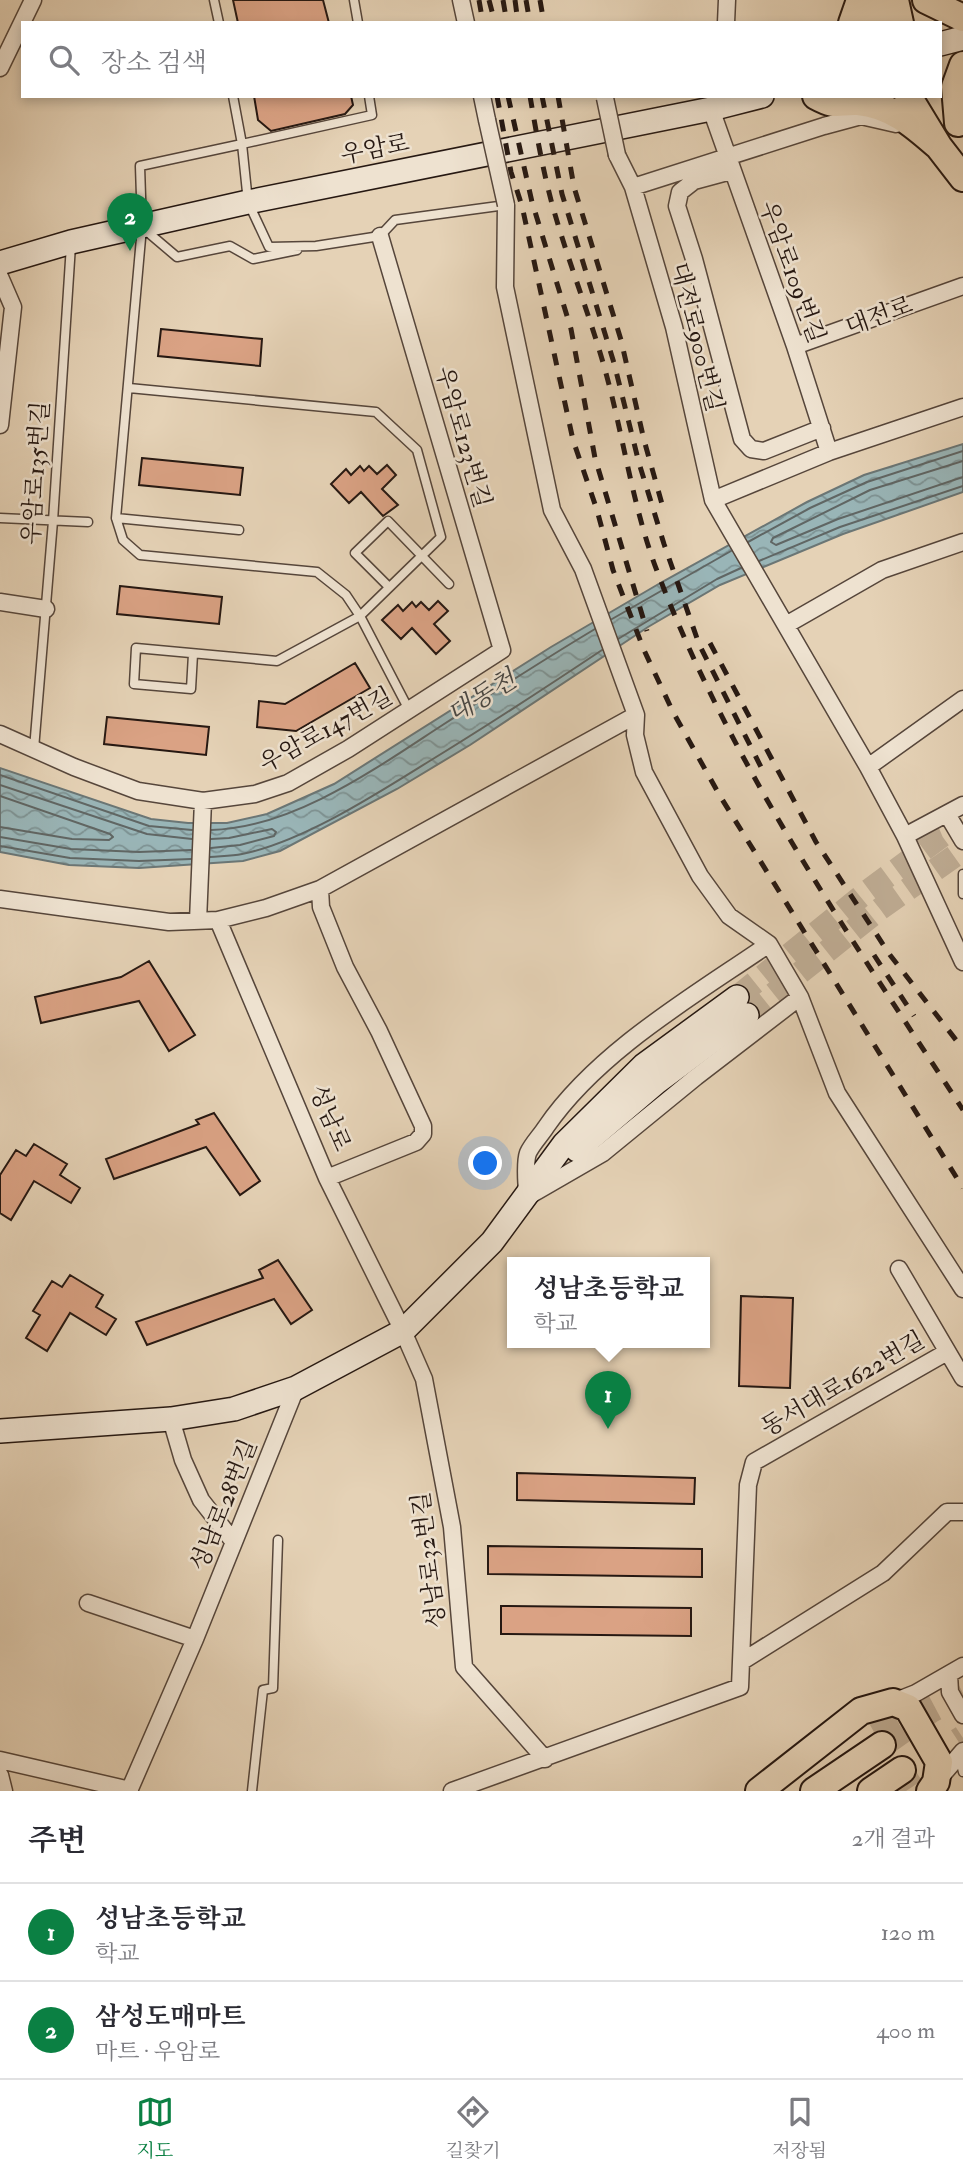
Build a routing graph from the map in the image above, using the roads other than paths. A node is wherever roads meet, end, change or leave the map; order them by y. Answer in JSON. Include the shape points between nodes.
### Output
{"nodes":[{"id":1,"x":33,"y":0,"type":"edge"},
{"id":2,"x":214,"y":0,"type":"edge"},
{"id":3,"x":354,"y":0,"type":"edge"},
{"id":4,"x":461,"y":0,"type":"edge"},
{"id":5,"x":727,"y":0,"type":"edge"},
{"id":6,"x":860,"y":0,"type":"edge"},
{"id":7,"x":873,"y":0,"type":"edge"},
{"id":8,"x":895,"y":0,"type":"edge"},
{"id":9,"x":926,"y":0,"type":"edge"},
{"id":10,"x":963,"y":18,"type":"edge"},
{"id":11,"x":23,"y":21,"type":"edge"},
{"id":12,"x":219,"y":21,"type":"edge"},
{"id":13,"x":358,"y":21,"type":"edge"},
{"id":14,"x":466,"y":21,"type":"edge"},
{"id":15,"x":726,"y":21,"type":"edge"},
{"id":16,"x":853,"y":21,"type":"edge"},
{"id":17,"x":877,"y":21,"type":"edge"},
{"id":18,"x":900,"y":21,"type":"edge"},
{"id":19,"x":21,"y":25,"type":"edge"},
{"id":20,"x":963,"y":38,"type":"edge"},
{"id":21,"x":942,"y":43,"type":"edge"},
{"id":22,"x":963,"y":65,"type":"edge"},
{"id":23,"x":0,"y":68,"type":"edge"},
{"id":24,"x":233,"y":98,"type":"edge"},
{"id":25,"x":369,"y":98,"type":"edge"},
{"id":26,"x":482,"y":98,"type":"edge"},
{"id":27,"x":605,"y":98,"type":"edge"},
{"id":28,"x":820,"y":98,"type":"edge"},
{"id":29,"x":909,"y":98,"type":"edge"},
{"id":30,"x":938,"y":98,"type":"edge"},
{"id":31,"x":734,"y":100,"type":"edge"},
{"id":32,"x":710,"y":109,"type":"junction"},
{"id":33,"x":960,"y":127,"type":"edge"},
{"id":34,"x":918,"y":129,"type":"junction"},
{"id":35,"x":242,"y":144,"type":"junction"},
{"id":36,"x":939,"y":147,"type":"junction"},
{"id":37,"x":729,"y":164,"type":"junction"},
{"id":38,"x":963,"y":178,"type":"edge"},
{"id":39,"x":633,"y":187,"type":"junction"},
{"id":40,"x":248,"y":202,"type":"junction"},
{"id":41,"x":506,"y":205,"type":"junction"},
{"id":42,"x":142,"y":227,"type":"junction"},
{"id":43,"x":380,"y":236,"type":"junction"},
{"id":44,"x":71,"y":242,"type":"junction"},
{"id":45,"x":316,"y":246,"type":"junction"},
{"id":46,"x":0,"y":263,"type":"edge"},
{"id":47,"x":0,"y":276,"type":"edge"},
{"id":48,"x":963,"y":286,"type":"edge"},
{"id":49,"x":795,"y":346,"type":"junction"},
{"id":50,"x":129,"y":388,"type":"junction"},
{"id":51,"x":963,"y":407,"type":"edge"},
{"id":52,"x":0,"y":425,"type":"edge"},
{"id":53,"x":822,"y":428,"type":"junction"},
{"id":54,"x":829,"y":452,"type":"junction"},
{"id":55,"x":713,"y":500,"type":"junction"},
{"id":56,"x":0,"y":518,"type":"edge"},
{"id":57,"x":116,"y":518,"type":"junction"},
{"id":58,"x":53,"y":520,"type":"junction"},
{"id":59,"x":88,"y":522,"type":"dead end"},
{"id":60,"x":239,"y":530,"type":"dead end"},
{"id":61,"x":963,"y":542,"type":"edge"},
{"id":62,"x":422,"y":555,"type":"junction"},
{"id":63,"x":449,"y":584,"type":"dead end"},
{"id":64,"x":389,"y":587,"type":"junction"},
{"id":65,"x":0,"y":602,"type":"edge"},
{"id":66,"x":46,"y":609,"type":"junction"},
{"id":67,"x":360,"y":615,"type":"junction"},
{"id":68,"x":786,"y":625,"type":"junction"},
{"id":69,"x":502,"y":650,"type":"joint"},
{"id":70,"x":193,"y":653,"type":"junction"},
{"id":71,"x":963,"y":699,"type":"edge"},
{"id":72,"x":634,"y":708,"type":"junction"},
{"id":73,"x":409,"y":710,"type":"junction"},
{"id":74,"x":0,"y":734,"type":"edge"},
{"id":75,"x":34,"y":749,"type":"junction"},
{"id":76,"x":869,"y":767,"type":"junction"},
{"id":77,"x":204,"y":801,"type":"junction"},
{"id":78,"x":963,"y":805,"type":"edge"},
{"id":79,"x":947,"y":814,"type":"junction"},
{"id":80,"x":905,"y":836,"type":"junction"},
{"id":81,"x":963,"y":841,"type":"edge"},
{"id":82,"x":963,"y":874,"type":"edge"},
{"id":83,"x":320,"y":889,"type":"junction"},
{"id":84,"x":963,"y":894,"type":"edge"},
{"id":85,"x":0,"y":899,"type":"edge"},
{"id":86,"x":218,"y":920,"type":"junction"},
{"id":87,"x":198,"y":921,"type":"junction"},
{"id":88,"x":769,"y":944,"type":"junction"},
{"id":89,"x":963,"y":961,"type":"edge"},
{"id":90,"x":800,"y":997,"type":"junction"},
{"id":91,"x":742,"y":1006,"type":"tunnel mouth"},
{"id":92,"x":327,"y":1178,"type":"junction"},
{"id":93,"x":527,"y":1197,"type":"junction"},
{"id":94,"x":899,"y":1269,"type":"dead end"},
{"id":95,"x":963,"y":1289,"type":"edge"},
{"id":96,"x":403,"y":1331,"type":"junction"},
{"id":97,"x":947,"y":1352,"type":"junction"},
{"id":98,"x":963,"y":1378,"type":"edge"},
{"id":99,"x":296,"y":1388,"type":"junction"},
{"id":100,"x":171,"y":1419,"type":"junction"},
{"id":101,"x":0,"y":1431,"type":"edge"},
{"id":102,"x":963,"y":1512,"type":"edge"},
{"id":103,"x":278,"y":1540,"type":"dead end"},
{"id":104,"x":233,"y":1541,"type":"junction"},
{"id":105,"x":88,"y":1603,"type":"dead end"},
{"id":106,"x":195,"y":1639,"type":"junction"},
{"id":107,"x":741,"y":1662,"type":"junction"},
{"id":108,"x":956,"y":1670,"type":"edge"},
{"id":109,"x":893,"y":1702,"type":"junction"},
{"id":110,"x":963,"y":1715,"type":"edge"},
{"id":111,"x":545,"y":1759,"type":"junction"},
{"id":112,"x":962,"y":1759,"type":"edge"},
{"id":113,"x":0,"y":1760,"type":"edge"},
{"id":114,"x":0,"y":1775,"type":"edge"},
{"id":115,"x":933,"y":1787,"type":"edge"},
{"id":116,"x":130,"y":1790,"type":"edge"},
{"id":117,"x":4,"y":1791,"type":"edge"},
{"id":118,"x":252,"y":1791,"type":"edge"},
{"id":119,"x":452,"y":1791,"type":"edge"},
{"id":120,"x":759,"y":1791,"type":"edge"},
{"id":121,"x":783,"y":1791,"type":"edge"},
{"id":122,"x":814,"y":1791,"type":"edge"}],
"edges":[{"from":1,"to":11,"type":"street"},
{"from":2,"to":12,"type":"lane"},
{"from":3,"to":13,"type":"lane"},
{"from":4,"to":14,"type":"street"},
{"from":5,"to":15,"type":"street"},
{"from":6,"to":16,"type":"main road"},
{"from":7,"to":17,"type":"main road"},
{"from":8,"to":18,"type":"main road"},
{"from":9,"to":10,"type":"main road"},
{"from":19,"to":23,"type":"street"},
{"from":20,"to":21,"type":"main road"},
{"from":22,"to":33,"type":"main road","via":[[955,87]]},
{"from":24,"to":35,"type":"lane"},
{"from":25,"to":35,"type":"lane","via":[[372,115]]},
{"from":26,"to":41,"type":"street","bridge":true},
{"from":27,"to":39,"type":"street","name":"대전로900번길","bridge":true,"via":[[617,155]]},
{"from":28,"to":34,"type":"main road","via":[[831,104],[859,102],[880,107],[901,115]]},
{"from":29,"to":36,"type":"main road"},
{"from":30,"to":33,"type":"main road"},
{"from":31,"to":32,"type":"main road","name":"우암로"},
{"from":32,"to":37,"type":"street","name":"우암로109번길"},
{"from":32,"to":40,"type":"main road","name":"우암로"},
{"from":34,"to":36,"type":"main road"},
{"from":34,"to":37,"type":"street","via":[[861,116]]},
{"from":35,"to":40,"type":"lane"},
{"from":35,"to":42,"type":"lane","via":[[140,166]]},
{"from":36,"to":38,"type":"main road"},
{"from":37,"to":39,"type":"street"},
{"from":37,"to":49,"type":"street","name":"우암로109번길"},
{"from":37,"to":53,"type":"street","via":[[680,192],[677,206],[742,439],[751,449],[764,451]]},
{"from":39,"to":55,"type":"street","name":"대전로900번길","via":[[674,327]]},
{"from":40,"to":42,"type":"main road","name":"우암로"},
{"from":40,"to":45,"type":"lane","via":[[269,247]]},
{"from":41,"to":43,"type":"lane","via":[[395,220]]},
{"from":41,"to":72,"type":"street","via":[[505,287],[552,510],[583,569]]},
{"from":42,"to":44,"type":"main road","name":"우암로"},
{"from":42,"to":45,"type":"lane","via":[[177,257],[230,246],[253,258]]},
{"from":42,"to":50,"type":"lane"},
{"from":43,"to":45,"type":"lane"},
{"from":43,"to":69,"type":"street","name":"우암로123번길"},
{"from":44,"to":46,"type":"main road","name":"우암로"},
{"from":44,"to":58,"type":"lane","name":"우암로135번길"},
{"from":47,"to":52,"type":"street","via":[[13,307]]},
{"from":48,"to":49,"type":"street","name":"대전로"},
{"from":49,"to":53,"type":"street","name":"우암로109번길"},
{"from":50,"to":57,"type":"lane"},
{"from":50,"to":62,"type":"lane","via":[[376,412],[417,450],[442,537]]},
{"from":51,"to":54,"type":"street"},
{"from":53,"to":54,"type":"street","name":"우암로109번길"},
{"from":54,"to":55,"type":"street"},
{"from":55,"to":68,"type":"street","name":"대전로900번길"},
{"from":56,"to":58,"type":"lane"},
{"from":57,"to":60,"type":"lane"},
{"from":57,"to":67,"type":"lane","via":[[123,540],[140,555],[317,572],[346,595]]},
{"from":58,"to":59,"type":"lane"},
{"from":58,"to":66,"type":"lane","name":"우암로135번길"},
{"from":61,"to":68,"type":"street","via":[[882,570]]},
{"from":62,"to":63,"type":"lane"},
{"from":62,"to":64,"type":"lane"},
{"from":62,"to":64,"type":"lane","via":[[388,521],[355,553]]},
{"from":64,"to":67,"type":"lane"},
{"from":65,"to":66,"type":"street"},
{"from":66,"to":75,"type":"lane","name":"우암로135번길"},
{"from":67,"to":70,"type":"lane","via":[[277,661]]},
{"from":67,"to":73,"type":"lane"},
{"from":68,"to":76,"type":"street","name":"대전로900번길"},
{"from":69,"to":73,"type":"street","name":"우암로147번길"},
{"from":70,"to":70,"type":"lane","via":[[136,648],[134,684],[191,689]]},
{"from":71,"to":76,"type":"street"},
{"from":72,"to":83,"type":"street"},
{"from":72,"to":88,"type":"street","via":[[644,772],[701,876],[729,916]]},
{"from":73,"to":77,"type":"street","name":"우암로147번길","via":[[288,783],[255,794]]},
{"from":74,"to":75,"type":"street","name":"우암로147번길"},
{"from":75,"to":77,"type":"street","name":"우암로147번길","via":[[138,791]]},
{"from":76,"to":80,"type":"street","name":"대전로900번길"},
{"from":77,"to":87,"type":"street"},
{"from":78,"to":79,"type":"street"},
{"from":79,"to":80,"type":"street"},
{"from":79,"to":81,"type":"street"},
{"from":80,"to":89,"type":"street","name":"대전로900번길"},
{"from":82,"to":84,"type":"lane"},
{"from":83,"to":86,"type":"street"},
{"from":83,"to":92,"type":"street","via":[[321,907],[345,967],[423,1126],[416,1142]]},
{"from":85,"to":87,"type":"street","via":[[169,922]]},
{"from":86,"to":87,"type":"street"},
{"from":86,"to":92,"type":"street","name":"성남로"},
{"from":88,"to":90,"type":"street"},
{"from":88,"to":93,"type":"street","via":[[589,1076],[559,1108],[527,1154]]},
{"from":90,"to":93,"type":"street","via":[[603,1153]]},
{"from":90,"to":95,"type":"street","via":[[837,1093]]},
{"from":91,"to":93,"type":"main road"},
{"from":92,"to":96,"type":"street","name":"성남로"},
{"from":93,"to":96,"type":"main road","via":[[492,1242]]},
{"from":94,"to":97,"type":"street"},
{"from":96,"to":99,"type":"main road"},
{"from":96,"to":111,"type":"street","name":"성남로32번길","via":[[424,1379],[452,1527],[464,1667]]},
{"from":97,"to":98,"type":"street"},
{"from":97,"to":107,"type":"street","name":"동서대로1622번길","via":[[754,1462],[748,1485]]},
{"from":99,"to":100,"type":"main road","via":[[234,1409]]},
{"from":99,"to":104,"type":"street","name":"성남로28번길"},
{"from":100,"to":101,"type":"main road"},
{"from":100,"to":104,"type":"street","via":[[201,1500]]},
{"from":102,"to":107,"type":"street","via":[[947,1512],[883,1573]]},
{"from":103,"to":118,"type":"lane","via":[[273,1688],[263,1690]]},
{"from":104,"to":106,"type":"street","name":"성남로28번길"},
{"from":105,"to":106,"type":"street"},
{"from":106,"to":116,"type":"street","name":"성남로28번길"},
{"from":107,"to":111,"type":"street","name":"동서대로1622번길","via":[[740,1687]]},
{"from":108,"to":109,"type":"street"},
{"from":108,"to":110,"type":"street","via":[[950,1692]]},
{"from":109,"to":115,"type":"main road","via":[[908,1708],[939,1762]]},
{"from":109,"to":120,"type":"main road","via":[[862,1712]]},
{"from":111,"to":119,"type":"street","name":"동서대로1622번길"},
{"from":112,"to":115,"type":"street"},
{"from":113,"to":116,"type":"street"},
{"from":114,"to":117,"type":"street"},
{"from":121,"to":122,"type":"main road","via":[[876,1735]]}]}
